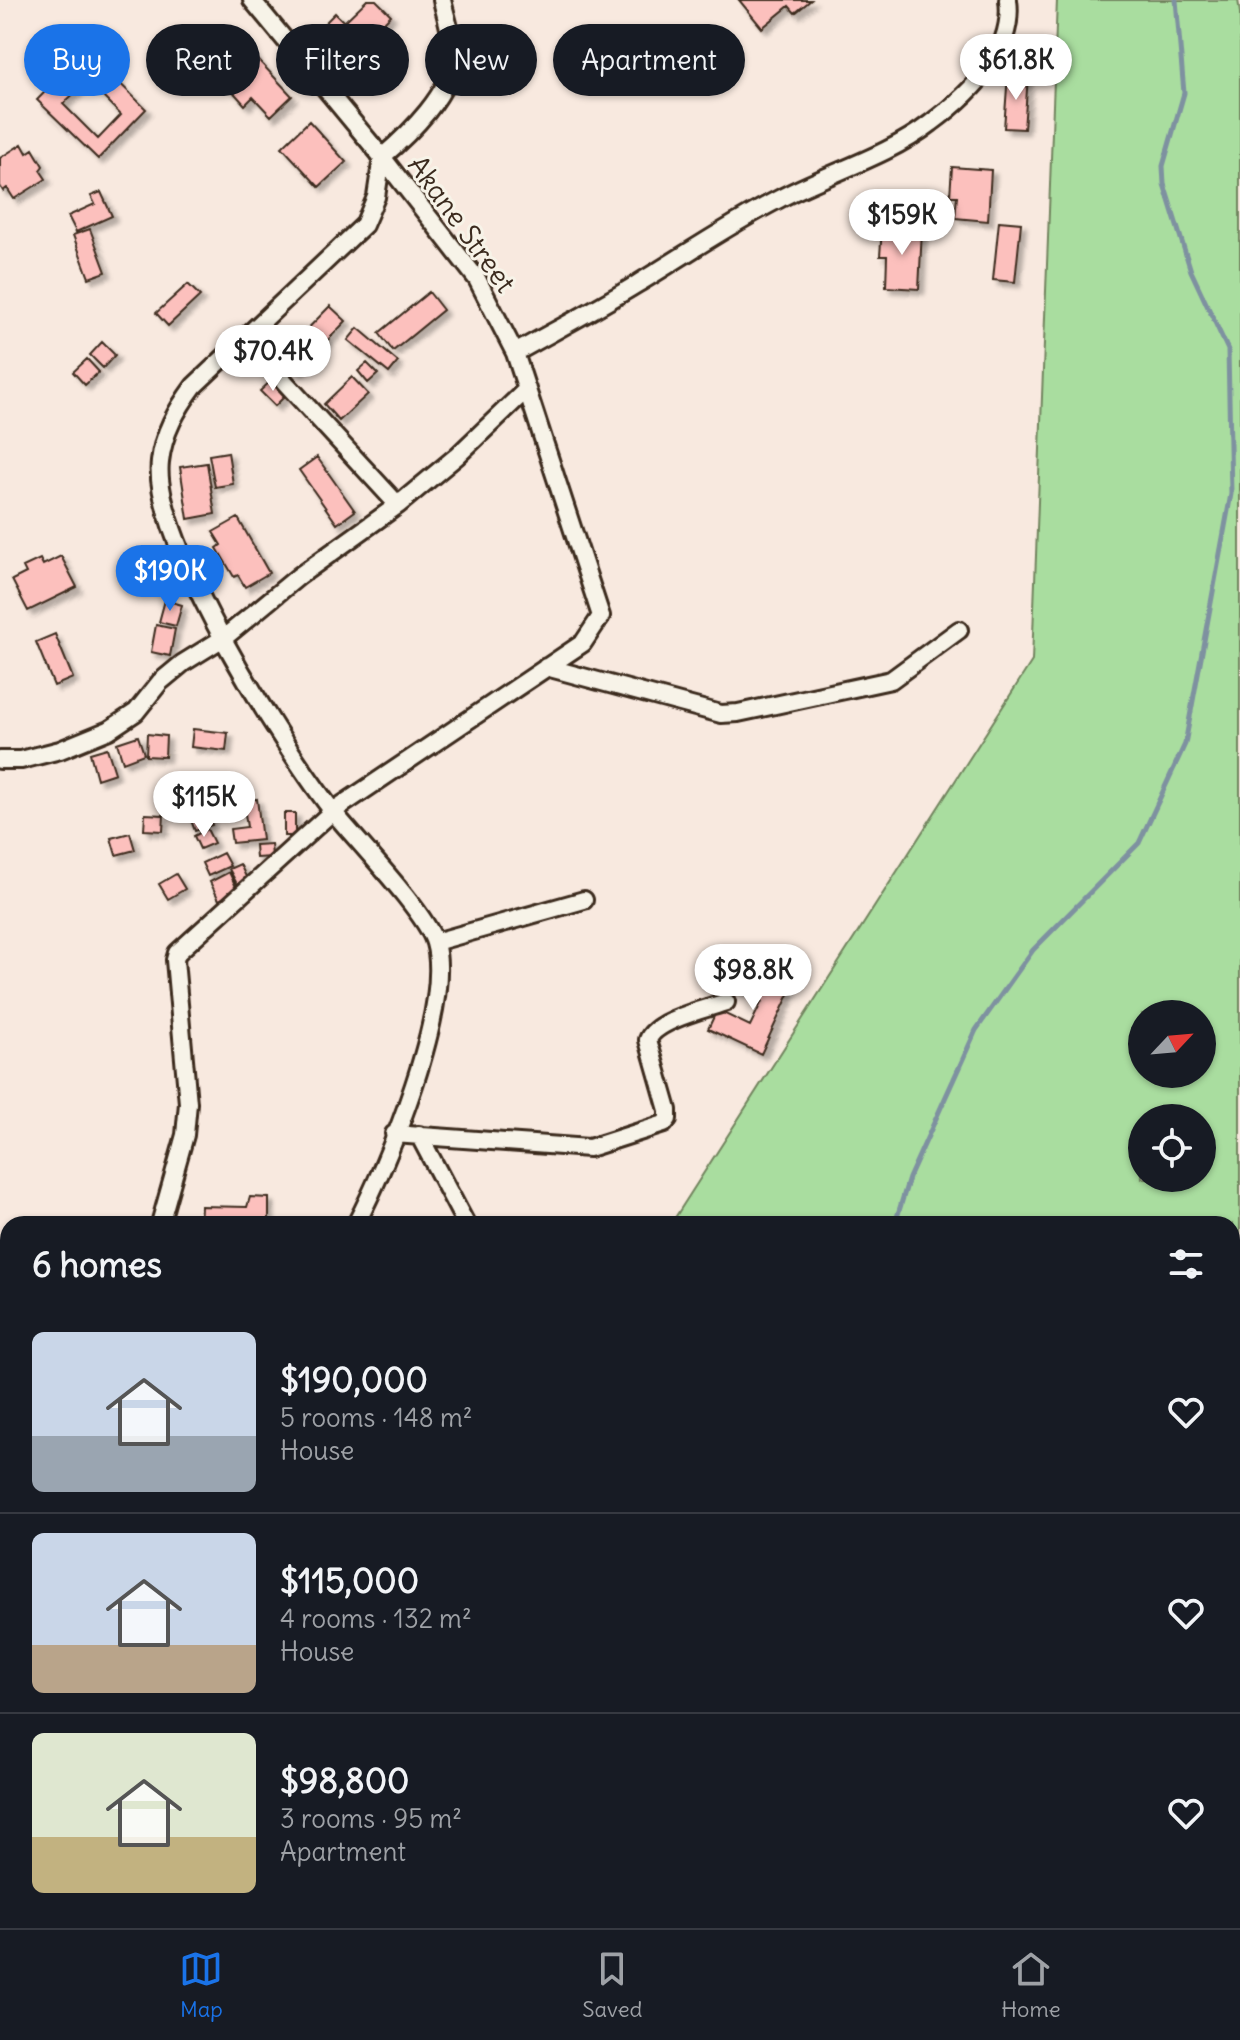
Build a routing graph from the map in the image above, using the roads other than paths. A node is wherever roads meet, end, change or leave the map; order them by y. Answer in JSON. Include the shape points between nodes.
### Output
{"nodes":[{"id":1,"x":252,"y":0,"type":"edge"},
{"id":2,"x":442,"y":0,"type":"edge"},
{"id":3,"x":1008,"y":0,"type":"edge"},
{"id":4,"x":382,"y":157,"type":"junction"},
{"id":5,"x":246,"y":340,"type":"junction"},
{"id":6,"x":515,"y":353,"type":"junction"},
{"id":7,"x":527,"y":389,"type":"junction"},
{"id":8,"x":398,"y":505,"type":"junction"},
{"id":9,"x":959,"y":630,"type":"dead end"},
{"id":10,"x":225,"y":637,"type":"junction"},
{"id":11,"x":546,"y":667,"type":"junction"},
{"id":12,"x":0,"y":760,"type":"edge"},
{"id":13,"x":333,"y":811,"type":"junction"},
{"id":14,"x":584,"y":900,"type":"dead end"},
{"id":15,"x":435,"y":942,"type":"junction"},
{"id":16,"x":726,"y":1002,"type":"dead end"},
{"id":17,"x":394,"y":1134,"type":"junction"},
{"id":18,"x":419,"y":1135,"type":"junction"},
{"id":19,"x":162,"y":1216,"type":"edge"},
{"id":20,"x":360,"y":1216,"type":"edge"},
{"id":21,"x":462,"y":1216,"type":"edge"}],
"edges":[{"from":1,"to":4,"type":"street","name":"Akane Street"},
{"from":2,"to":4,"type":"street","via":[[453,56],[450,75],[412,132]]},
{"from":3,"to":6,"type":"street","via":[[1011,17],[993,61],[930,124],[714,234]]},
{"from":4,"to":5,"type":"street","via":[[376,197],[364,225]]},
{"from":4,"to":6,"type":"street","name":"Akane Street","via":[[477,279]]},
{"from":5,"to":8,"type":"street"},
{"from":5,"to":10,"type":"street","via":[[194,386],[179,407],[160,462],[162,503],[177,548]]},
{"from":6,"to":7,"type":"street","name":"Akane Street"},
{"from":7,"to":8,"type":"street"},
{"from":7,"to":11,"type":"street","name":"Akane Street","via":[[601,616],[591,634]]},
{"from":8,"to":10,"type":"street"},
{"from":9,"to":11,"type":"street","via":[[891,680],[738,713],[721,714]]},
{"from":10,"to":12,"type":"street","via":[[183,663],[136,712],[109,730],[60,750]]},
{"from":10,"to":13,"type":"street"},
{"from":11,"to":13,"type":"street"},
{"from":13,"to":15,"type":"street"},
{"from":13,"to":19,"type":"street","via":[[177,953],[188,1103],[185,1135]]},
{"from":14,"to":15,"type":"street"},
{"from":15,"to":17,"type":"street","via":[[431,1017],[417,1075]]},
{"from":16,"to":18,"type":"street","via":[[650,1033],[668,1110],[664,1124],[589,1148]]},
{"from":17,"to":18,"type":"street"},
{"from":17,"to":20,"type":"street"},
{"from":18,"to":21,"type":"street"}]}
